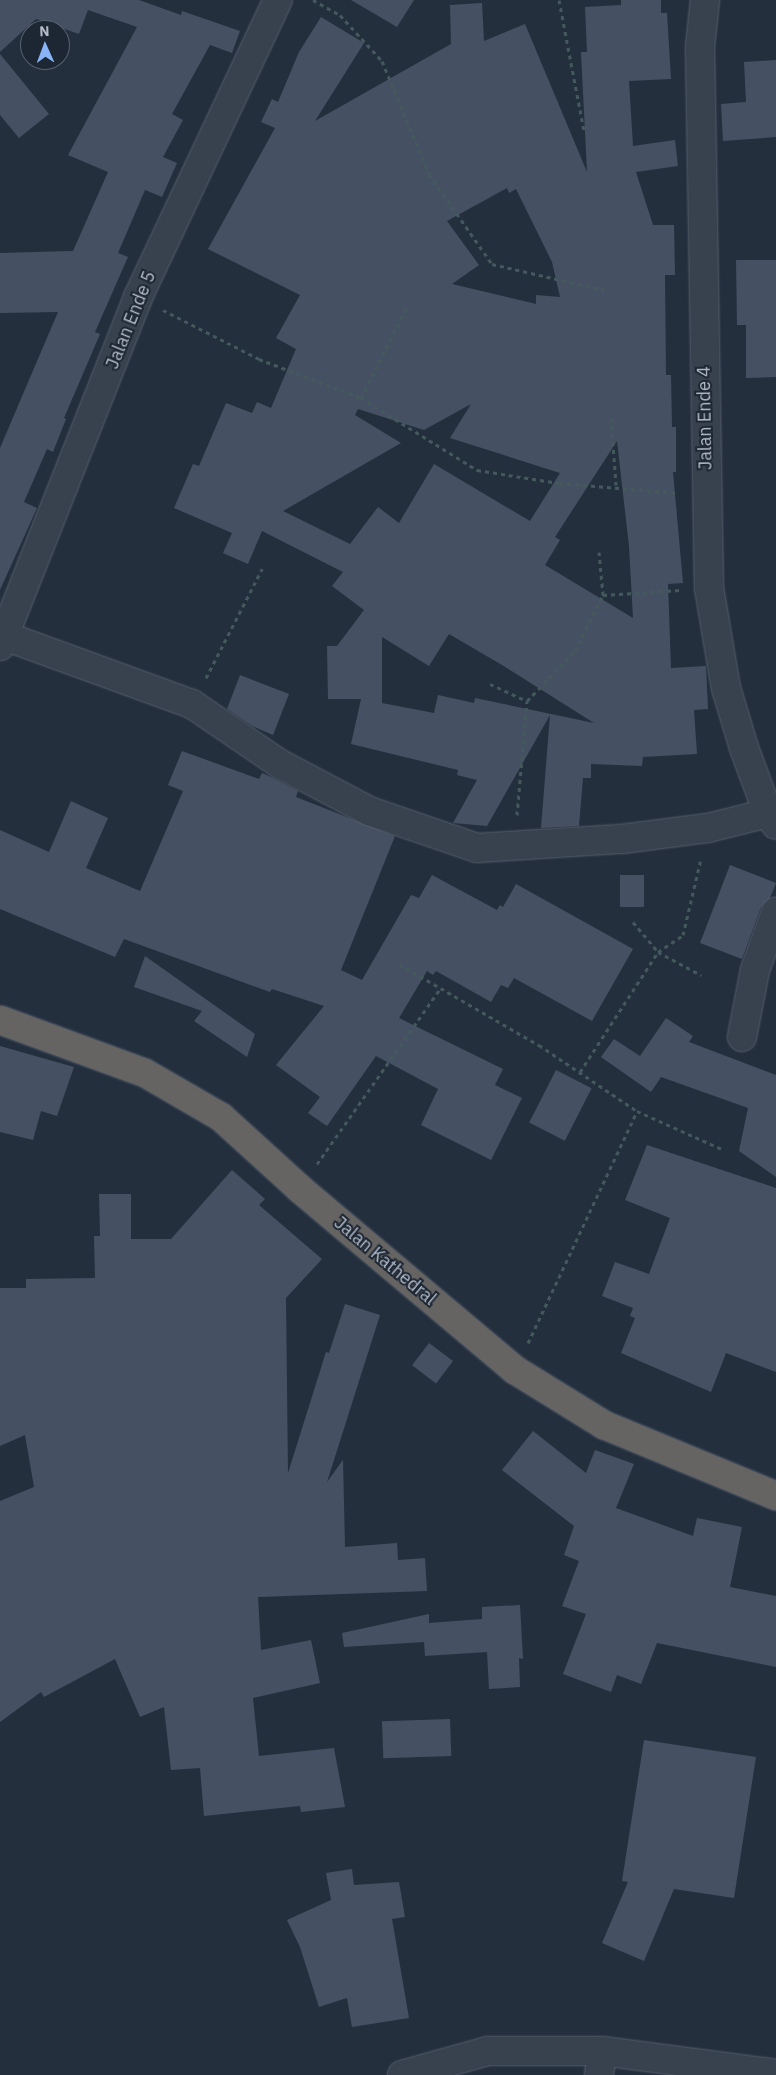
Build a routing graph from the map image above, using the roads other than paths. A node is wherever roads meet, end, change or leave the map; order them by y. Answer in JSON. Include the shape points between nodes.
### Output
{"nodes":[{"id":1,"x":278,"y":0,"type":"edge"},
{"id":2,"x":705,"y":0,"type":"edge"},
{"id":3,"x":2,"y":641,"type":"edge"},
{"id":4,"x":772,"y":819,"type":"edge"},
{"id":5,"x":776,"y":912,"type":"edge"},
{"id":6,"x":0,"y":1020,"type":"edge"},
{"id":7,"x":742,"y":1037,"type":"dead end"},
{"id":8,"x":776,"y":1496,"type":"edge"},
{"id":9,"x":600,"y":2063,"type":"edge"},
{"id":10,"x":776,"y":2074,"type":"edge"},
{"id":11,"x":402,"y":2075,"type":"edge"}],
"edges":[{"from":1,"to":3,"type":"street","name":"Jalan Ende 5","via":[[138,297]]},
{"from":2,"to":4,"type":"street","name":"Jalan Ende 4","via":[[700,47],[709,588],[726,688]]},
{"from":3,"to":4,"type":"street","via":[[192,704],[280,764],[369,810],[478,848],[514,848]]},
{"from":5,"to":7,"type":"street","via":[[755,970]]},
{"from":6,"to":8,"type":"highway","name":"Jalan Kathedral","via":[[145,1073],[222,1117],[300,1189],[515,1370],[604,1425]]},
{"from":9,"to":10,"type":"street"},
{"from":9,"to":11,"type":"street","via":[[488,2051]]}]}
